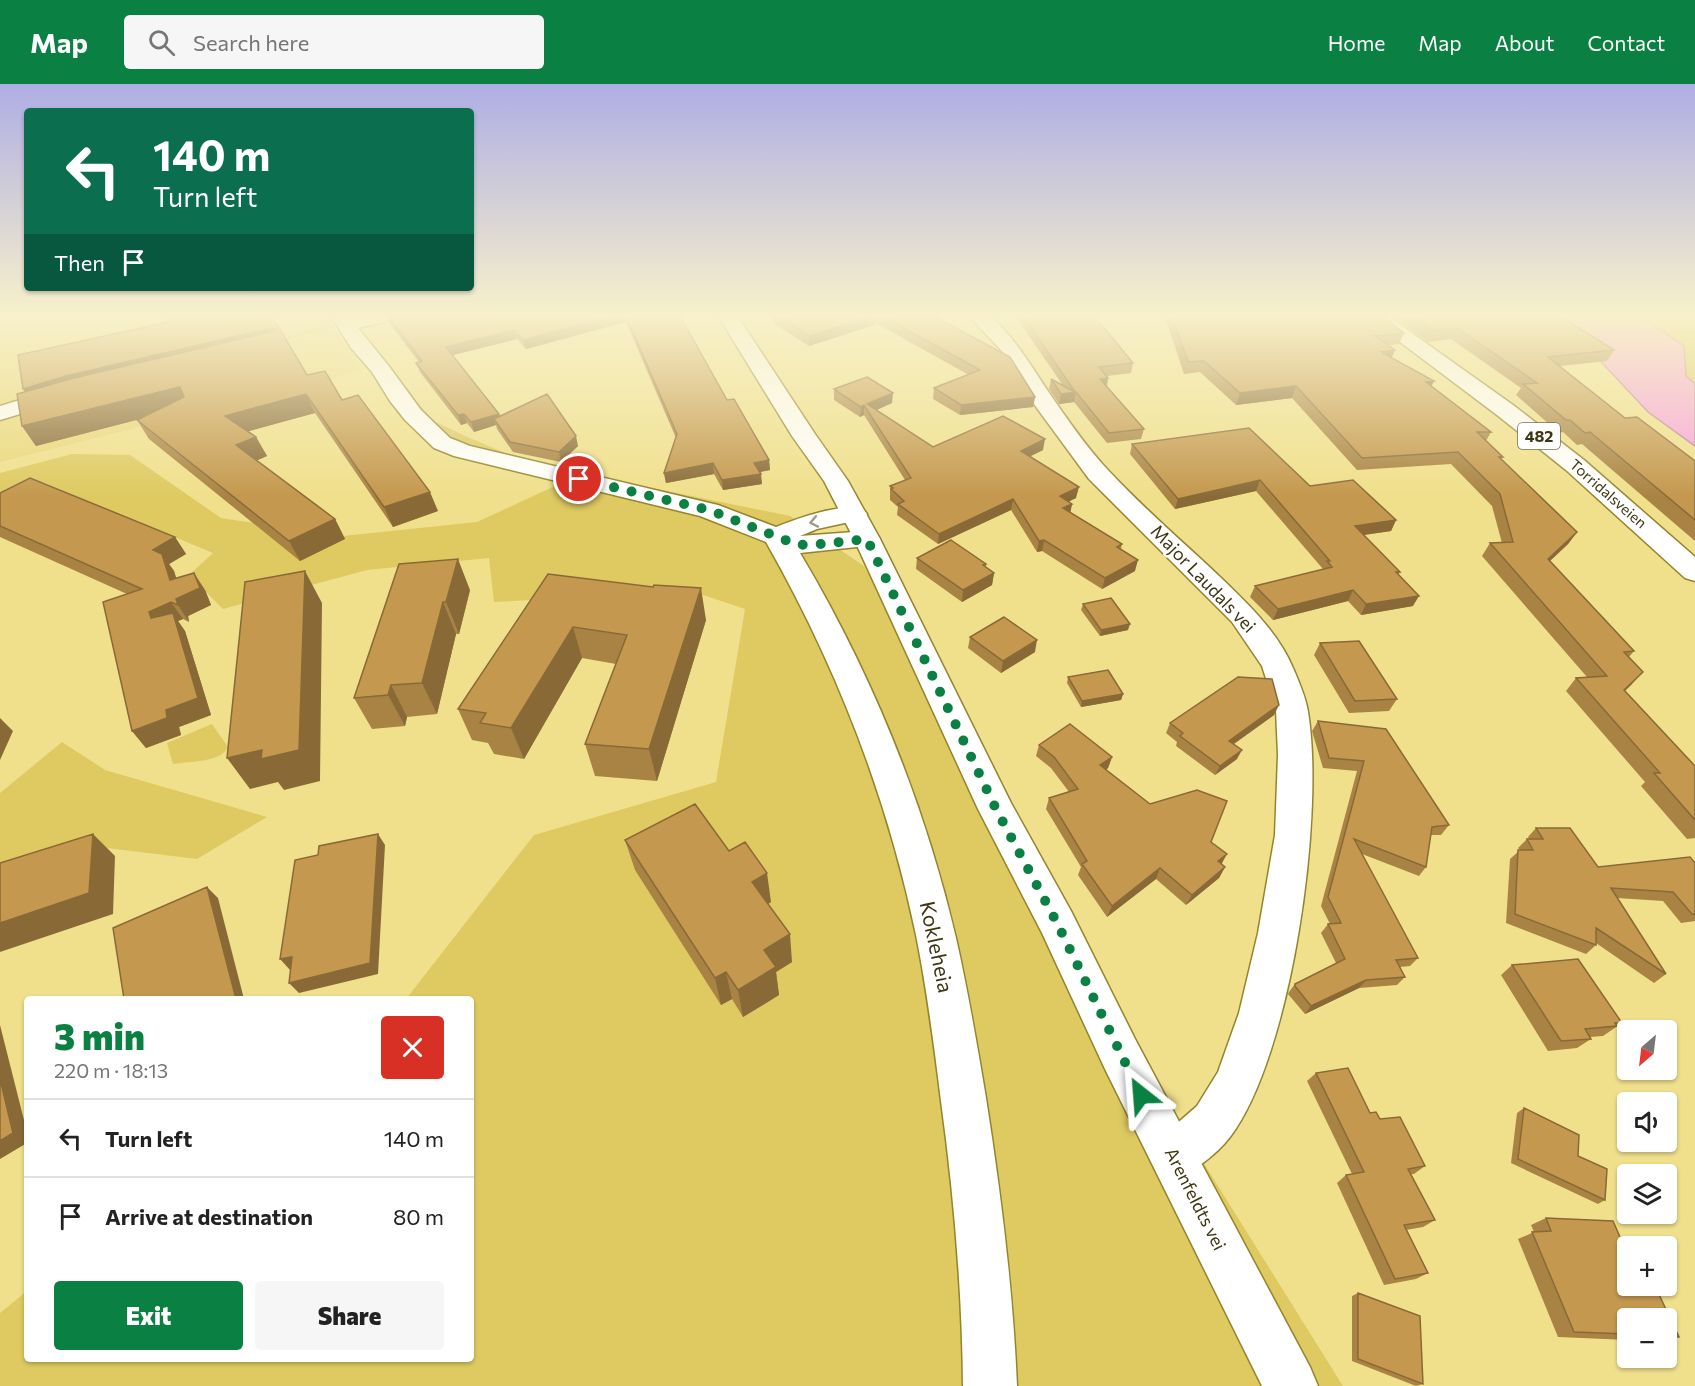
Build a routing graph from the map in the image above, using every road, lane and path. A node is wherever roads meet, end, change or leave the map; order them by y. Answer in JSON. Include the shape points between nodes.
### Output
{"nodes":[{"id":1,"x":385,"y":375,"type":"edge"},
{"id":2,"x":767,"y":375,"type":"edge"},
{"id":3,"x":1026,"y":375,"type":"edge"},
{"id":4,"x":1456,"y":375,"type":"edge"},
{"id":5,"x":79,"y":390,"type":"edge"},
{"id":6,"x":0,"y":412,"type":"edge"},
{"id":7,"x":860,"y":527,"type":"junction"},
{"id":8,"x":776,"y":536,"type":"junction"},
{"id":9,"x":1695,"y":572,"type":"edge"},
{"id":10,"x":1173,"y":1157,"type":"junction"},
{"id":11,"x":990,"y":1386,"type":"edge"},
{"id":12,"x":1291,"y":1386,"type":"edge"}],
"edges":[{"from":1,"to":8,"type":"street","via":[[402,401],[442,443],[709,510]]},
{"from":2,"to":7,"type":"street","name":"Arenfeldts vei","via":[[836,481]]},
{"from":3,"to":10,"type":"street","name":"Major Laudals vei","via":[[1098,474],[1242,615],[1276,666],[1292,710],[1293,835],[1278,933],[1260,1013],[1236,1084],[1213,1122]]},
{"from":4,"to":9,"type":"street","name":"Torridalsveien","number":"482","via":[[1575,465]]},
{"from":5,"to":6,"type":"street"},
{"from":7,"to":8,"type":"street","via":[[822,544],[798,545]]},
{"from":7,"to":10,"type":"street","name":"Arenfeldts vei","via":[[996,809]]},
{"from":8,"to":11,"type":"street","name":"Kokleheia","via":[[828,626],[872,724],[907,825],[932,917],[972,1159]]},
{"from":10,"to":12,"type":"street","name":"Arenfeldts vei"}]}
